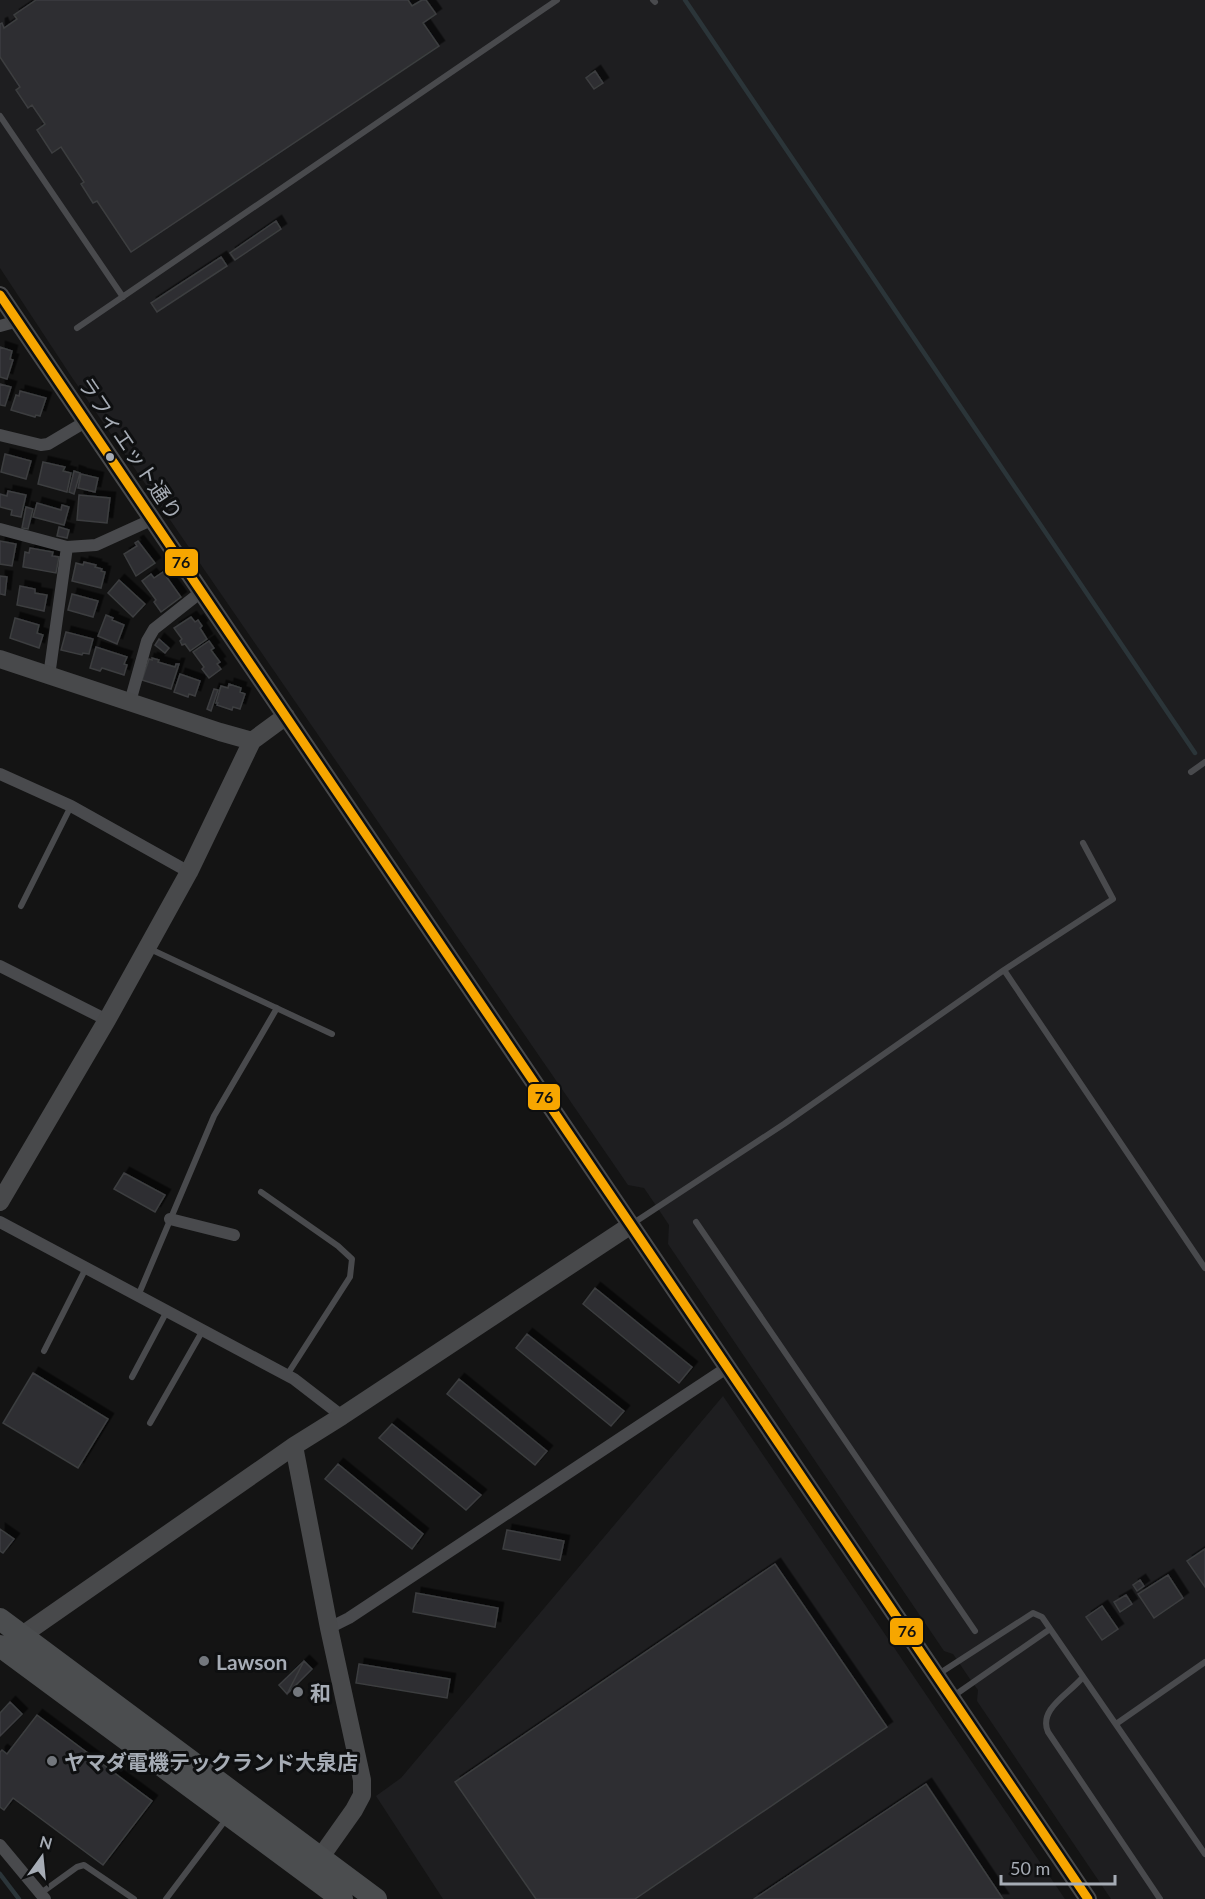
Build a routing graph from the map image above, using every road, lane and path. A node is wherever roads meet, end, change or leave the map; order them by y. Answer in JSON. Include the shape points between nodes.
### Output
{"nodes":[{"id":1,"x":557,"y":0,"type":"edge"},
{"id":2,"x":0,"y":116,"type":"edge"},
{"id":3,"x":0,"y":295,"type":"edge"},
{"id":4,"x":123,"y":297,"type":"junction"},
{"id":5,"x":9,"y":324,"type":"edge"},
{"id":6,"x":77,"y":328,"type":"dead end"},
{"id":7,"x":85,"y":422,"type":"junction"},
{"id":8,"x":0,"y":435,"type":"edge"},
{"id":9,"x":151,"y":520,"type":"junction"},
{"id":10,"x":0,"y":529,"type":"edge"},
{"id":11,"x":67,"y":547,"type":"junction"},
{"id":12,"x":201,"y":592,"type":"junction"},
{"id":13,"x":0,"y":660,"type":"edge"},
{"id":14,"x":50,"y":676,"type":"junction"},
{"id":15,"x":130,"y":702,"type":"junction"},
{"id":16,"x":286,"y":716,"type":"junction"},
{"id":17,"x":252,"y":741,"type":"junction"},
{"id":18,"x":1205,"y":762,"type":"edge"},
{"id":19,"x":1191,"y":772,"type":"dead end"},
{"id":20,"x":0,"y":774,"type":"edge"},
{"id":21,"x":72,"y":806,"type":"junction"},
{"id":22,"x":1083,"y":843,"type":"dead end"},
{"id":23,"x":189,"y":872,"type":"junction"},
{"id":24,"x":21,"y":906,"type":"dead end"},
{"id":25,"x":148,"y":947,"type":"junction"},
{"id":26,"x":0,"y":966,"type":"edge"},
{"id":27,"x":1004,"y":970,"type":"junction"},
{"id":28,"x":277,"y":1008,"type":"junction"},
{"id":29,"x":107,"y":1020,"type":"junction"},
{"id":30,"x":332,"y":1034,"type":"dead end"},
{"id":31,"x":261,"y":1192,"type":"dead end"},
{"id":32,"x":0,"y":1202,"type":"edge"},
{"id":33,"x":170,"y":1220,"type":"junction"},
{"id":34,"x":0,"y":1221,"type":"edge"},
{"id":35,"x":696,"y":1222,"type":"dead end"},
{"id":36,"x":631,"y":1225,"type":"junction"},
{"id":37,"x":234,"y":1236,"type":"dead end"},
{"id":38,"x":87,"y":1268,"type":"junction"},
{"id":39,"x":1205,"y":1268,"type":"edge"},
{"id":40,"x":138,"y":1296,"type":"junction"},
{"id":41,"x":167,"y":1311,"type":"junction"},
{"id":42,"x":203,"y":1330,"type":"junction"},
{"id":43,"x":44,"y":1351,"type":"dead end"},
{"id":44,"x":728,"y":1367,"type":"junction"},
{"id":45,"x":287,"y":1375,"type":"junction"},
{"id":46,"x":132,"y":1377,"type":"dead end"},
{"id":47,"x":342,"y":1416,"type":"junction"},
{"id":48,"x":150,"y":1423,"type":"dead end"},
{"id":49,"x":294,"y":1446,"type":"junction"},
{"id":50,"x":0,"y":1619,"type":"edge"},
{"id":51,"x":329,"y":1628,"type":"junction"},
{"id":52,"x":1050,"y":1629,"type":"junction"},
{"id":53,"x":975,"y":1631,"type":"dead end"},
{"id":54,"x":21,"y":1634,"type":"junction"},
{"id":55,"x":1,"y":1648,"type":"edge"},
{"id":56,"x":1205,"y":1662,"type":"edge"},
{"id":57,"x":937,"y":1676,"type":"junction"},
{"id":58,"x":1083,"y":1677,"type":"junction"},
{"id":59,"x":952,"y":1697,"type":"junction"},
{"id":60,"x":1116,"y":1724,"type":"junction"},
{"id":61,"x":228,"y":1816,"type":"junction"},
{"id":62,"x":0,"y":1845,"type":"edge"},
{"id":63,"x":1205,"y":1854,"type":"edge"},
{"id":64,"x":320,"y":1858,"type":"junction"},
{"id":65,"x":43,"y":1896,"type":"edge"},
{"id":66,"x":134,"y":1899,"type":"edge"},
{"id":67,"x":166,"y":1899,"type":"edge"},
{"id":68,"x":342,"y":1899,"type":"edge"},
{"id":69,"x":376,"y":1899,"type":"edge"},
{"id":70,"x":1088,"y":1899,"type":"edge"},
{"id":71,"x":1160,"y":1899,"type":"edge"}],
"edges":[{"from":1,"to":4,"type":"lane"},
{"from":2,"to":4,"type":"lane"},
{"from":3,"to":5,"type":"street","name":"ラフィエット通り"},
{"from":4,"to":6,"type":"lane"},
{"from":5,"to":7,"type":"street","name":"ラフィエット通り"},
{"from":7,"to":8,"type":"street","via":[[48,444]]},
{"from":7,"to":9,"type":"street","name":"ラフィエット通り"},
{"from":9,"to":11,"type":"street","via":[[96,545]]},
{"from":9,"to":12,"type":"street","name":"ラフィエット通り"},
{"from":10,"to":11,"type":"street"},
{"from":11,"to":14,"type":"street"},
{"from":12,"to":15,"type":"street","via":[[154,629]]},
{"from":12,"to":16,"type":"street","name":"ラフィエット通り"},
{"from":13,"to":14,"type":"street"},
{"from":14,"to":15,"type":"street"},
{"from":15,"to":17,"type":"street"},
{"from":16,"to":17,"type":"street"},
{"from":16,"to":36,"type":"street","name":"ラフィエット通り"},
{"from":17,"to":23,"type":"street"},
{"from":18,"to":19,"type":"lane"},
{"from":20,"to":21,"type":"street"},
{"from":21,"to":23,"type":"street"},
{"from":21,"to":24,"type":"lane"},
{"from":22,"to":27,"type":"lane","via":[[1113,898]]},
{"from":23,"to":25,"type":"street"},
{"from":25,"to":28,"type":"lane"},
{"from":25,"to":29,"type":"street"},
{"from":26,"to":29,"type":"street"},
{"from":27,"to":36,"type":"lane"},
{"from":27,"to":39,"type":"lane"},
{"from":28,"to":30,"type":"lane"},
{"from":28,"to":33,"type":"lane","via":[[214,1116]]},
{"from":29,"to":32,"type":"street"},
{"from":31,"to":45,"type":"lane","via":[[352,1259],[350,1277]]},
{"from":33,"to":37,"type":"street"},
{"from":33,"to":40,"type":"lane"},
{"from":34,"to":38,"type":"street"},
{"from":35,"to":53,"type":"lane"},
{"from":36,"to":44,"type":"street","name":"ラフィエット通り"},
{"from":36,"to":47,"type":"street"},
{"from":38,"to":40,"type":"street"},
{"from":38,"to":43,"type":"lane"},
{"from":40,"to":41,"type":"street"},
{"from":41,"to":42,"type":"street"},
{"from":41,"to":46,"type":"lane"},
{"from":42,"to":45,"type":"street"},
{"from":42,"to":48,"type":"lane"},
{"from":44,"to":51,"type":"street"},
{"from":44,"to":57,"type":"street","name":"ラフィエット通り"},
{"from":45,"to":47,"type":"street"},
{"from":47,"to":49,"type":"street"},
{"from":49,"to":51,"type":"street"},
{"from":49,"to":54,"type":"street"},
{"from":50,"to":54,"type":"highway"},
{"from":51,"to":64,"type":"street","via":[[362,1795]]},
{"from":52,"to":57,"type":"lane","via":[[1042,1617],[1032,1613]]},
{"from":52,"to":58,"type":"lane"},
{"from":52,"to":59,"type":"lane"},
{"from":54,"to":55,"type":"street"},
{"from":54,"to":64,"type":"highway"},
{"from":55,"to":61,"type":"highway"},
{"from":56,"to":60,"type":"lane"},
{"from":57,"to":59,"type":"street","name":"ラフィエット通り"},
{"from":58,"to":60,"type":"lane"},
{"from":58,"to":71,"type":"lane","via":[[1054,1704],[1044,1724]]},
{"from":59,"to":70,"type":"street","name":"ラフィエット通り"},
{"from":60,"to":63,"type":"lane"},
{"from":61,"to":67,"type":"lane"},
{"from":61,"to":68,"type":"highway"},
{"from":62,"to":65,"type":"street"},
{"from":64,"to":69,"type":"highway"},
{"from":65,"to":66,"type":"lane","via":[[84,1865]]}]}
